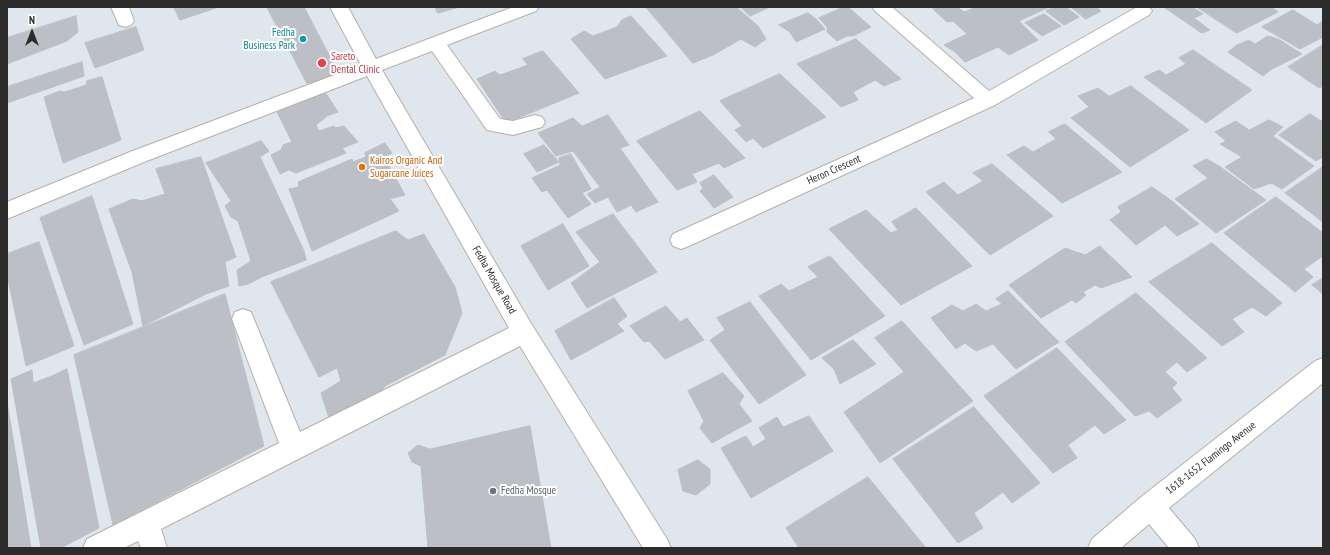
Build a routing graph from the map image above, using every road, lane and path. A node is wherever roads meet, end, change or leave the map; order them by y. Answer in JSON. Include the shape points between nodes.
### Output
{"nodes":[{"id":1,"x":339,"y":7,"type":"edge"},
{"id":2,"x":530,"y":7,"type":"edge"},
{"id":3,"x":881,"y":7,"type":"edge"},
{"id":4,"x":1143,"y":11,"type":"dead end"},
{"id":5,"x":436,"y":43,"type":"junction"},
{"id":6,"x":371,"y":67,"type":"junction"},
{"id":7,"x":988,"y":100,"type":"junction"},
{"id":8,"x":535,"y":122,"type":"dead end"},
{"id":9,"x":7,"y":211,"type":"edge"},
{"id":10,"x":681,"y":240,"type":"dead end"},
{"id":11,"x":243,"y":319,"type":"dead end"},
{"id":12,"x":524,"y":332,"type":"junction"},
{"id":13,"x":1323,"y":369,"type":"edge"},
{"id":14,"x":294,"y":448,"type":"junction"},
{"id":15,"x":1150,"y":506,"type":"junction"},
{"id":16,"x":146,"y":523,"type":"junction"},
{"id":17,"x":96,"y":548,"type":"edge"},
{"id":18,"x":154,"y":548,"type":"edge"},
{"id":19,"x":658,"y":548,"type":"edge"},
{"id":20,"x":1101,"y":548,"type":"edge"},
{"id":21,"x":1186,"y":548,"type":"edge"}],
"edges":[{"from":1,"to":6,"type":"street","name":"Fedha Mosque Road"},
{"from":2,"to":5,"type":"street"},
{"from":3,"to":7,"type":"street"},
{"from":4,"to":7,"type":"street","name":"Heron Crescent"},
{"from":5,"to":6,"type":"street"},
{"from":5,"to":8,"type":"street","via":[[494,125],[513,128]]},
{"from":6,"to":9,"type":"street","via":[[137,157]]},
{"from":6,"to":12,"type":"street","name":"Fedha Mosque Road"},
{"from":7,"to":10,"type":"street","name":"Heron Crescent"},
{"from":11,"to":14,"type":"street"},
{"from":12,"to":14,"type":"street"},
{"from":12,"to":19,"type":"street","name":"Fedha Mosque Road"},
{"from":13,"to":15,"type":"street","name":"1618-1652 Flamingo Avenue"},
{"from":14,"to":16,"type":"street"},
{"from":15,"to":20,"type":"street","name":"1618-1652 Flamingo Avenue"},
{"from":15,"to":21,"type":"street"},
{"from":16,"to":17,"type":"street"},
{"from":16,"to":18,"type":"street"}]}
